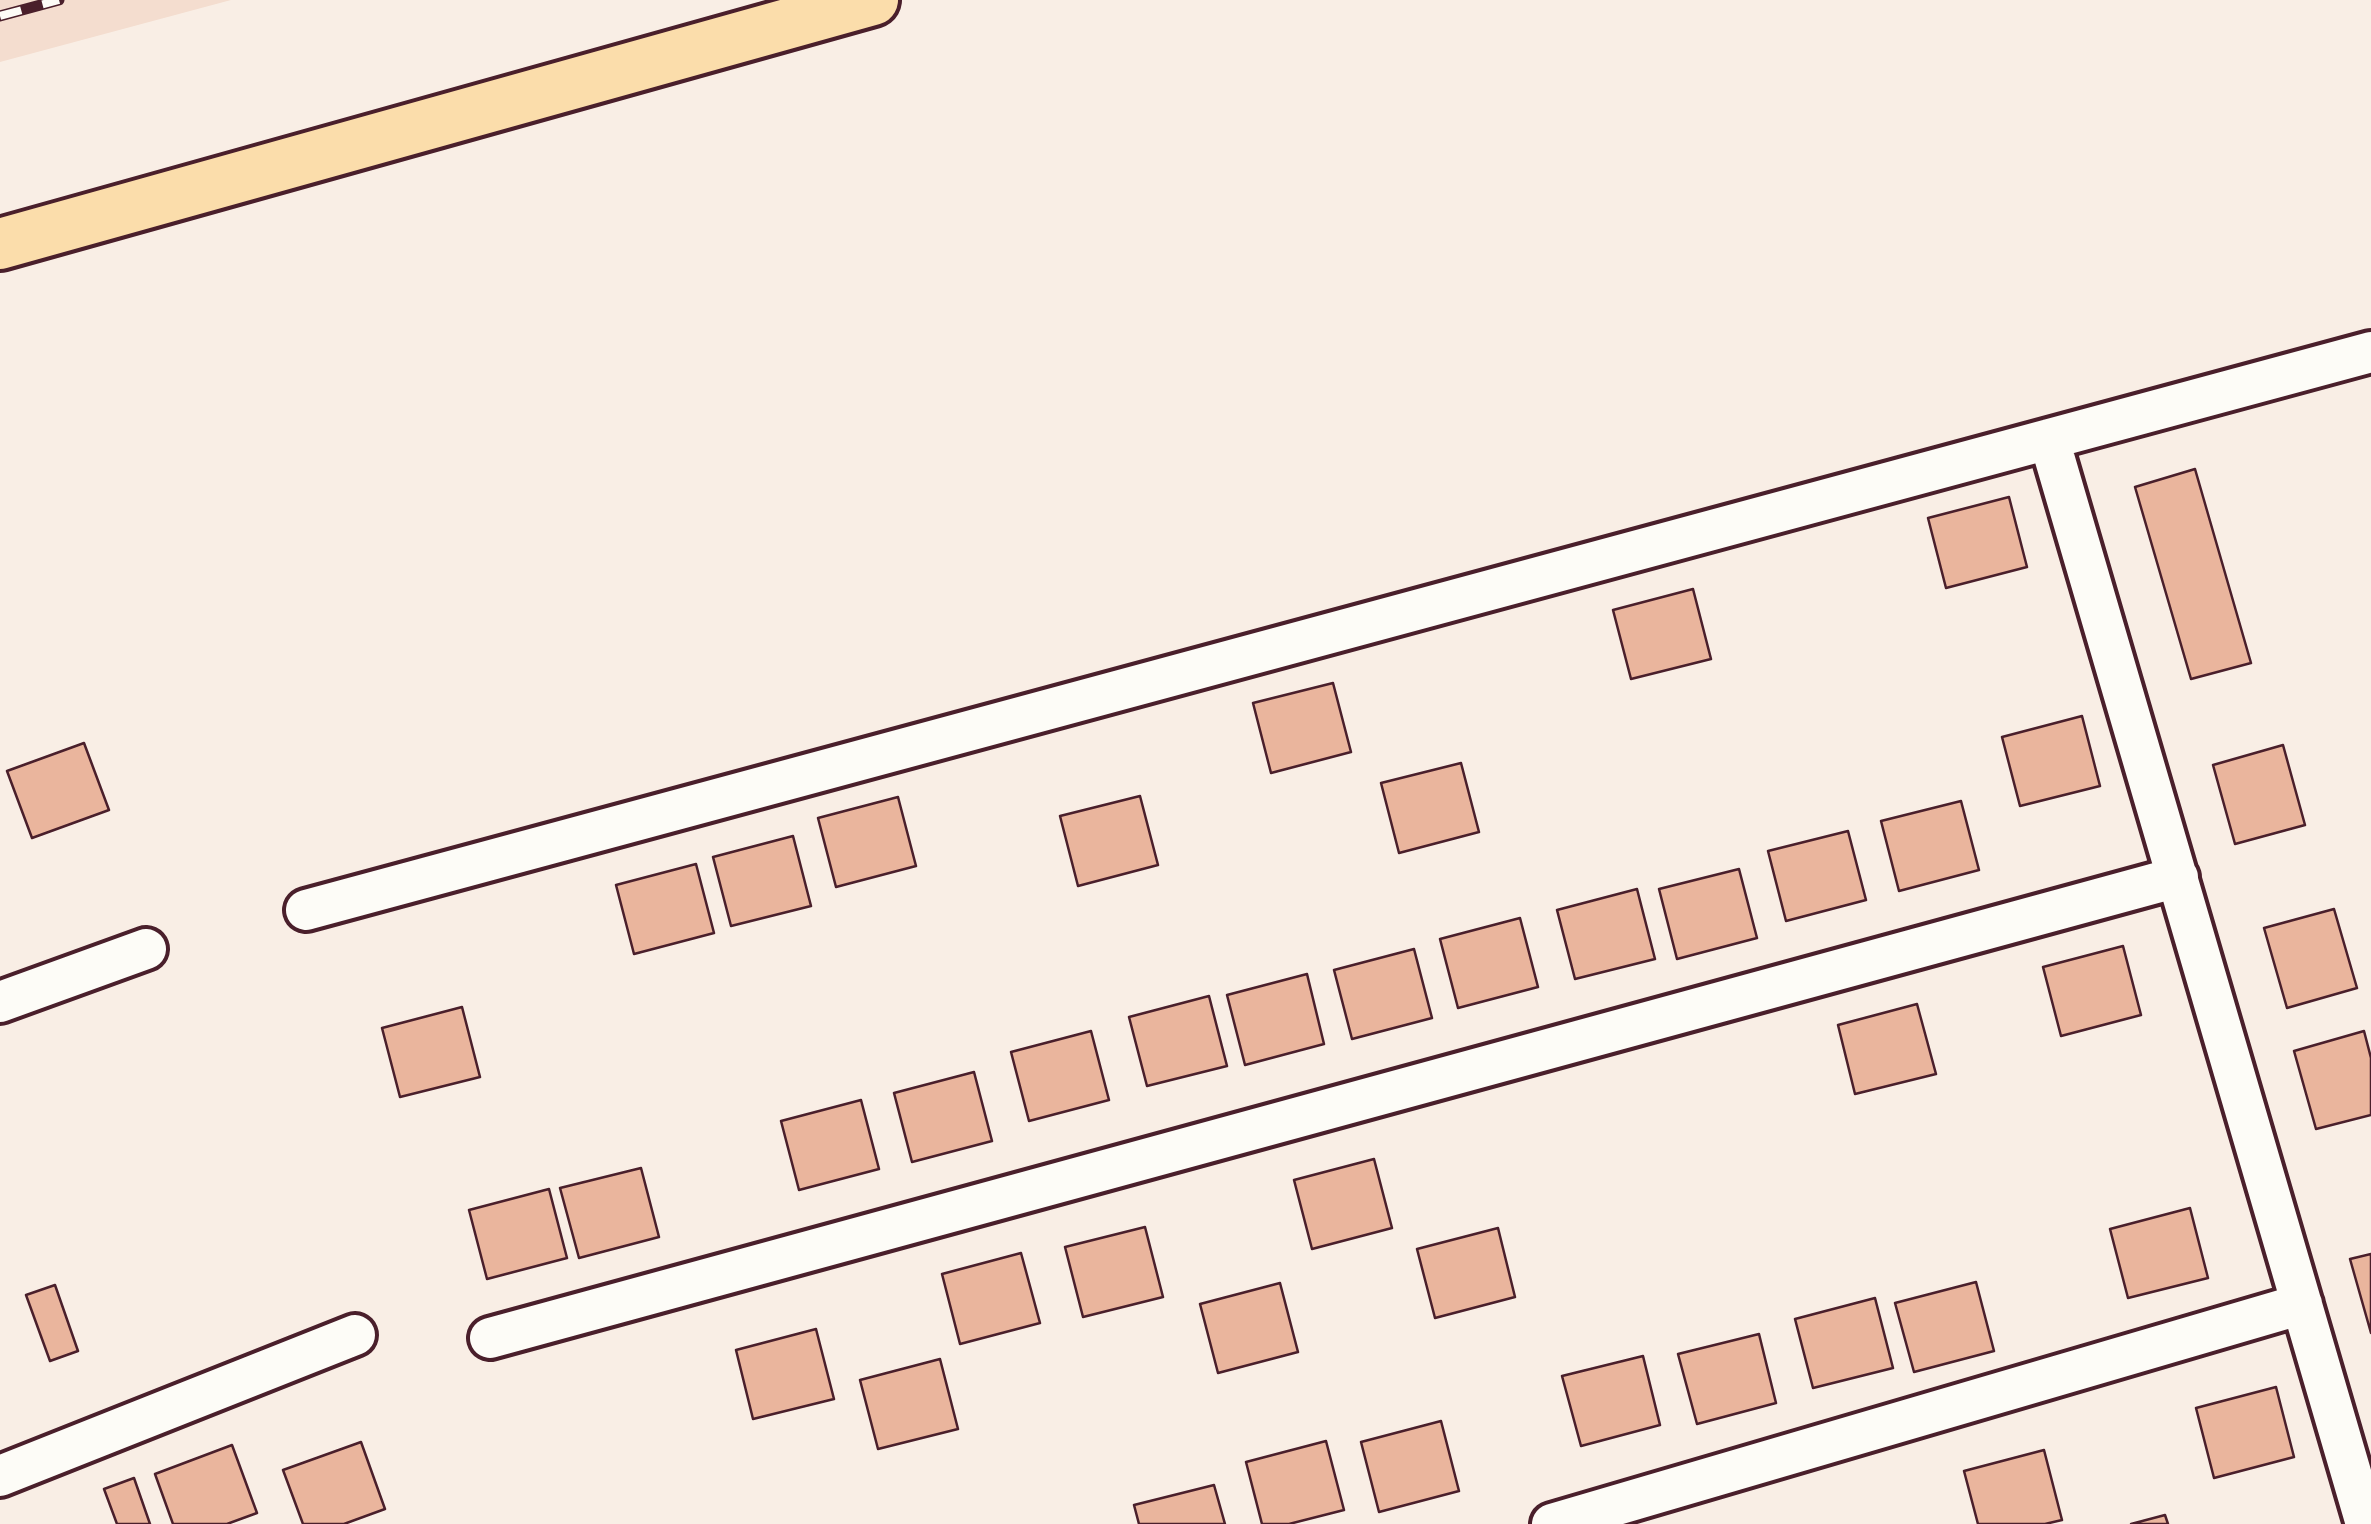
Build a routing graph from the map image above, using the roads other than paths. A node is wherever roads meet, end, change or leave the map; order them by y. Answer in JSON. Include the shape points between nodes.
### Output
{"nodes":[{"id":1,"x":873,"y":0,"type":"edge"},
{"id":2,"x":0,"y":244,"type":"edge"},
{"id":3,"x":2371,"y":352,"type":"edge"},
{"id":4,"x":2049,"y":439,"type":"junction"},
{"id":5,"x":2178,"y":877,"type":"junction"},
{"id":6,"x":306,"y":910,"type":"dead end"},
{"id":7,"x":146,"y":950,"type":"dead end"},
{"id":8,"x":0,"y":1002,"type":"edge"},
{"id":9,"x":2302,"y":1304,"type":"junction"},
{"id":10,"x":354,"y":1335,"type":"dead end"},
{"id":11,"x":490,"y":1338,"type":"dead end"},
{"id":12,"x":0,"y":1476,"type":"edge"},
{"id":13,"x":1552,"y":1524,"type":"edge"},
{"id":14,"x":2366,"y":1524,"type":"edge"}],
"edges":[{"from":1,"to":2,"type":"main road"},
{"from":3,"to":4,"type":"street"},
{"from":4,"to":5,"type":"street"},
{"from":4,"to":6,"type":"street"},
{"from":5,"to":9,"type":"street"},
{"from":5,"to":11,"type":"street"},
{"from":7,"to":8,"type":"street"},
{"from":9,"to":13,"type":"street"},
{"from":9,"to":14,"type":"street"},
{"from":10,"to":12,"type":"street"}]}
